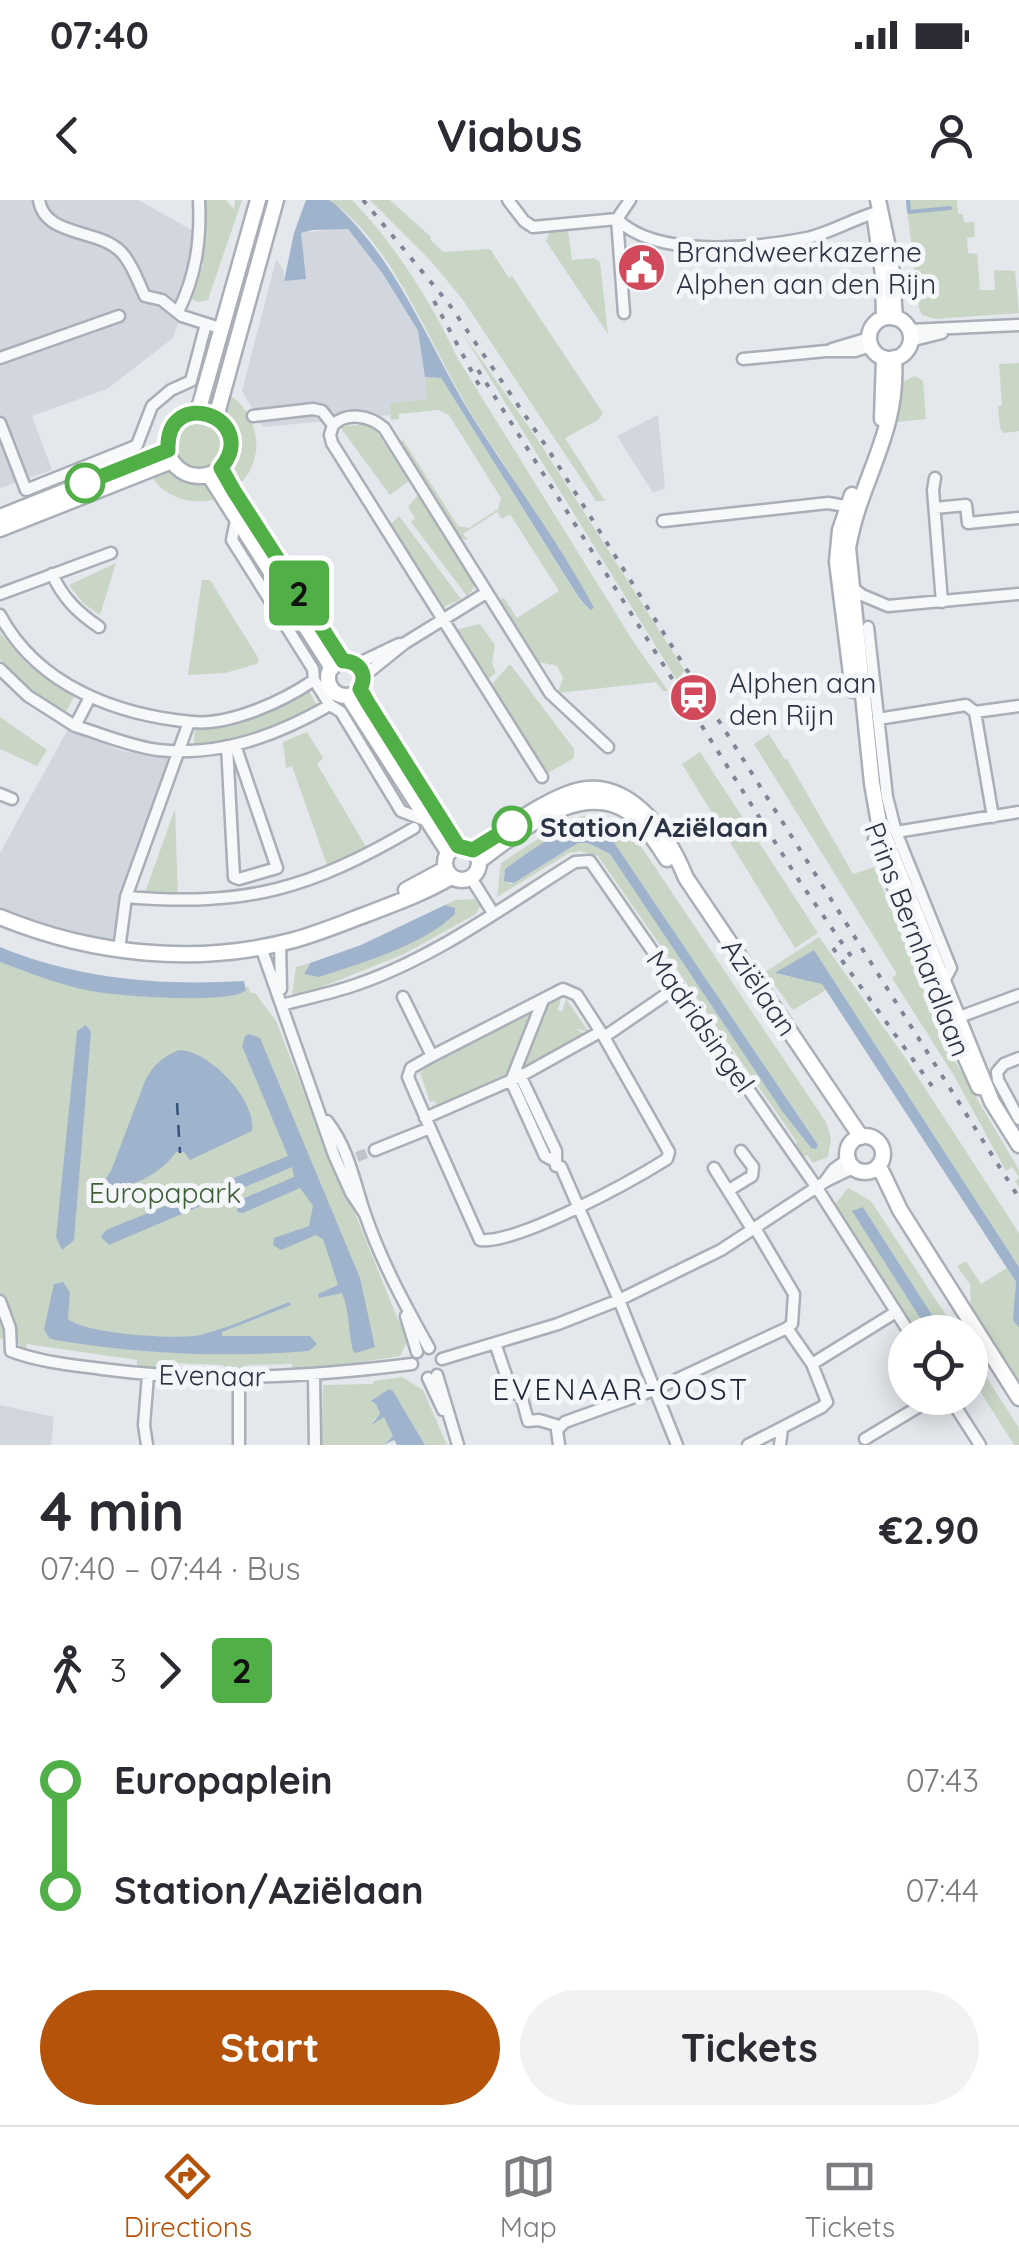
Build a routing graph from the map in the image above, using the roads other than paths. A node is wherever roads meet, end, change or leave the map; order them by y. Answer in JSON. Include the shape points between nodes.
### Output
{"nodes":[{"id":1,"x":199,"y":200,"type":"edge"},
{"id":2,"x":258,"y":200,"type":"edge"},
{"id":3,"x":276,"y":200,"type":"edge"},
{"id":4,"x":508,"y":200,"type":"edge"},
{"id":5,"x":630,"y":200,"type":"edge"},
{"id":6,"x":40,"y":205,"type":"edge"},
{"id":7,"x":876,"y":208,"type":"edge"},
{"id":8,"x":617,"y":219,"type":"junction"},
{"id":9,"x":178,"y":312,"type":"junction"},
{"id":10,"x":624,"y":313,"type":"dead end"},
{"id":11,"x":119,"y":316,"type":"dead end"},
{"id":12,"x":890,"y":318,"type":"junction"},
{"id":13,"x":206,"y":324,"type":"junction"},
{"id":14,"x":1019,"y":325,"type":"edge"},
{"id":15,"x":223,"y":328,"type":"junction"},
{"id":16,"x":910,"y":335,"type":"junction"},
{"id":17,"x":870,"y":342,"type":"junction"},
{"id":18,"x":0,"y":358,"type":"edge"},
{"id":19,"x":889,"y":358,"type":"junction"},
{"id":20,"x":743,"y":359,"type":"dead end"},
{"id":21,"x":198,"y":412,"type":"junction"},
{"id":22,"x":252,"y":416,"type":"dead end"},
{"id":23,"x":216,"y":417,"type":"junction"},
{"id":24,"x":0,"y":422,"type":"edge"},
{"id":25,"x":332,"y":425,"type":"junction"},
{"id":26,"x":170,"y":455,"type":"junction"},
{"id":27,"x":215,"y":471,"type":"junction"},
{"id":28,"x":935,"y":478,"type":"dead end"},
{"id":29,"x":853,"y":507,"type":"junction"},
{"id":30,"x":935,"y":508,"type":"junction"},
{"id":31,"x":237,"y":514,"type":"junction"},
{"id":32,"x":0,"y":517,"type":"edge"},
{"id":33,"x":1019,"y":518,"type":"edge"},
{"id":34,"x":663,"y":521,"type":"dead end"},
{"id":35,"x":0,"y":529,"type":"edge"},
{"id":36,"x":112,"y":553,"type":"dead end"},
{"id":37,"x":52,"y":574,"type":"junction"},
{"id":38,"x":850,"y":584,"type":"junction"},
{"id":39,"x":486,"y":592,"type":"junction"},
{"id":40,"x":0,"y":594,"type":"edge"},
{"id":41,"x":1019,"y":594,"type":"edge"},
{"id":42,"x":942,"y":602,"type":"junction"},
{"id":43,"x":0,"y":616,"type":"edge"},
{"id":44,"x":442,"y":618,"type":"junction"},
{"id":45,"x":98,"y":627,"type":"dead end"},
{"id":46,"x":868,"y":627,"type":"dead end"},
{"id":47,"x":0,"y":669,"type":"edge"},
{"id":48,"x":351,"y":676,"type":"junction"},
{"id":49,"x":314,"y":680,"type":"junction"},
{"id":50,"x":89,"y":698,"type":"junction"},
{"id":51,"x":330,"y":705,"type":"junction"},
{"id":52,"x":1019,"y":706,"type":"edge"},
{"id":53,"x":975,"y":712,"type":"junction"},
{"id":54,"x":878,"y":718,"type":"junction"},
{"id":55,"x":189,"y":722,"type":"junction"},
{"id":56,"x":74,"y":726,"type":"junction"},
{"id":57,"x":231,"y":746,"type":"junction"},
{"id":58,"x":608,"y":747,"type":"dead end"},
{"id":59,"x":180,"y":750,"type":"junction"},
{"id":60,"x":542,"y":777,"type":"dead end"},
{"id":61,"x":0,"y":794,"type":"edge"},
{"id":62,"x":12,"y":799,"type":"dead end"},
{"id":63,"x":1019,"y":812,"type":"edge"},
{"id":64,"x":992,"y":817,"type":"junction"},
{"id":65,"x":430,"y":822,"type":"junction"},
{"id":66,"x":414,"y":828,"type":"dead end"},
{"id":67,"x":896,"y":832,"type":"junction"},
{"id":68,"x":465,"y":852,"type":"junction"},
{"id":69,"x":448,"y":873,"type":"junction"},
{"id":70,"x":471,"y":878,"type":"junction"},
{"id":71,"x":126,"y":897,"type":"junction"},
{"id":72,"x":493,"y":913,"type":"junction"},
{"id":73,"x":0,"y":918,"type":"edge"},
{"id":74,"x":280,"y":943,"type":"junction"},
{"id":75,"x":262,"y":947,"type":"junction"},
{"id":76,"x":119,"y":950,"type":"junction"},
{"id":77,"x":390,"y":971,"type":"junction"},
{"id":78,"x":396,"y":984,"type":"dead end"},
{"id":79,"x":939,"y":984,"type":"junction"},
{"id":80,"x":677,"y":987,"type":"junction"},
{"id":81,"x":1019,"y":996,"type":"edge"},
{"id":82,"x":402,"y":998,"type":"dead end"},
{"id":83,"x":281,"y":1000,"type":"junction"},
{"id":84,"x":543,"y":1000,"type":"junction"},
{"id":85,"x":954,"y":1019,"type":"junction"},
{"id":86,"x":602,"y":1035,"type":"junction"},
{"id":87,"x":432,"y":1056,"type":"junction"},
{"id":88,"x":1019,"y":1058,"type":"edge"},
{"id":89,"x":516,"y":1076,"type":"junction"},
{"id":90,"x":1019,"y":1119,"type":"edge"},
{"id":91,"x":428,"y":1123,"type":"junction"},
{"id":92,"x":856,"y":1140,"type":"junction"},
{"id":93,"x":1019,"y":1145,"type":"edge"},
{"id":94,"x":374,"y":1150,"type":"tunnel mouth"},
{"id":95,"x":741,"y":1150,"type":"dead end"},
{"id":96,"x":862,"y":1166,"type":"junction"},
{"id":97,"x":714,"y":1168,"type":"dead end"},
{"id":98,"x":821,"y":1184,"type":"junction"},
{"id":99,"x":728,"y":1190,"type":"junction"},
{"id":100,"x":576,"y":1208,"type":"junction"},
{"id":101,"x":754,"y":1228,"type":"junction"},
{"id":102,"x":619,"y":1300,"type":"junction"},
{"id":103,"x":0,"y":1302,"type":"edge"},
{"id":104,"x":896,"y":1312,"type":"junction"},
{"id":105,"x":898,"y":1315,"type":"edge"},
{"id":106,"x":786,"y":1328,"type":"junction"},
{"id":107,"x":495,"y":1343,"type":"junction"},
{"id":108,"x":0,"y":1349,"type":"edge"},
{"id":109,"x":423,"y":1350,"type":"junction"},
{"id":110,"x":14,"y":1353,"type":"junction"},
{"id":111,"x":442,"y":1359,"type":"junction"},
{"id":112,"x":412,"y":1364,"type":"junction"},
{"id":113,"x":812,"y":1364,"type":"junction"},
{"id":114,"x":314,"y":1374,"type":"junction"},
{"id":115,"x":148,"y":1375,"type":"junction"},
{"id":116,"x":432,"y":1376,"type":"junction"},
{"id":117,"x":240,"y":1380,"type":"junction"},
{"id":118,"x":654,"y":1390,"type":"junction"},
{"id":119,"x":1019,"y":1398,"type":"edge"},
{"id":120,"x":904,"y":1415,"type":"edge"},
{"id":121,"x":961,"y":1415,"type":"edge"},
{"id":122,"x":559,"y":1426,"type":"junction"},
{"id":123,"x":782,"y":1428,"type":"junction"},
{"id":124,"x":864,"y":1439,"type":"dead end"},
{"id":125,"x":147,"y":1445,"type":"edge"},
{"id":126,"x":239,"y":1445,"type":"edge"},
{"id":127,"x":315,"y":1445,"type":"edge"},
{"id":128,"x":458,"y":1445,"type":"edge"},
{"id":129,"x":559,"y":1445,"type":"edge"},
{"id":130,"x":677,"y":1445,"type":"edge"},
{"id":131,"x":748,"y":1445,"type":"edge"},
{"id":132,"x":780,"y":1445,"type":"edge"},
{"id":133,"x":980,"y":1445,"type":"edge"}],
"edges":[{"from":1,"to":9,"type":"street","via":[[196,265]]},
{"from":2,"to":15,"type":"street"},
{"from":3,"to":23,"type":"street"},
{"from":4,"to":8,"type":"street","via":[[532,227]]},
{"from":5,"to":8,"type":"street"},
{"from":6,"to":9,"type":"street","via":[[50,220],[121,252],[145,296]]},
{"from":7,"to":8,"type":"street","via":[[808,238],[703,249],[673,245]]},
{"from":7,"to":12,"type":"street"},
{"from":8,"to":10,"type":"street"},
{"from":9,"to":13,"type":"street"},
{"from":11,"to":18,"type":"street"},
{"from":12,"to":16,"type":"street"},
{"from":12,"to":17,"type":"street","via":[[874,326]]},
{"from":13,"to":15,"type":"street"},
{"from":13,"to":24,"type":"street","via":[[192,381],[152,406],[137,445],[26,490]]},
{"from":14,"to":16,"type":"street"},
{"from":15,"to":21,"type":"street"},
{"from":16,"to":19,"type":"street","via":[[905,352]]},
{"from":17,"to":19,"type":"street"},
{"from":17,"to":20,"type":"street"},
{"from":19,"to":29,"type":"street","name":"Prins Bernhardlaan","via":[[880,428]]},
{"from":21,"to":23,"type":"street"},
{"from":21,"to":26,"type":"street","via":[[174,424]]},
{"from":22,"to":25,"type":"street","via":[[313,409]]},
{"from":23,"to":27,"type":"street","via":[[231,438],[230,454]]},
{"from":25,"to":39,"type":"street","via":[[366,416],[384,428]]},
{"from":25,"to":44,"type":"street","via":[[332,443]]},
{"from":26,"to":27,"type":"street","via":[[186,474]]},
{"from":26,"to":32,"type":"street"},
{"from":26,"to":35,"type":"street"},
{"from":27,"to":31,"type":"street"},
{"from":27,"to":48,"type":"street"},
{"from":28,"to":30,"type":"street"},
{"from":29,"to":34,"type":"street","via":[[828,503]]},
{"from":29,"to":38,"type":"street","name":"Prins Bernhardlaan"},
{"from":29,"to":79,"type":"street","name":"Prins Bernhardlaan","via":[[837,562],[865,800]]},
{"from":30,"to":33,"type":"street","via":[[966,506],[968,524]]},
{"from":30,"to":42,"type":"street"},
{"from":31,"to":48,"type":"street"},
{"from":31,"to":49,"type":"street","via":[[232,540]]},
{"from":36,"to":37,"type":"street"},
{"from":37,"to":40,"type":"street"},
{"from":37,"to":45,"type":"street"},
{"from":38,"to":42,"type":"street","via":[[888,606]]},
{"from":38,"to":79,"type":"street","name":"Prins Bernhardlaan","via":[[877,814]]},
{"from":39,"to":44,"type":"street"},
{"from":39,"to":58,"type":"street","via":[[550,693]]},
{"from":41,"to":42,"type":"street"},
{"from":43,"to":50,"type":"street","via":[[41,666]]},
{"from":44,"to":48,"type":"street"},
{"from":44,"to":60,"type":"street"},
{"from":46,"to":54,"type":"street"},
{"from":47,"to":56,"type":"street"},
{"from":48,"to":65,"type":"street"},
{"from":48,"to":68,"type":"street"},
{"from":49,"to":51,"type":"street"},
{"from":49,"to":55,"type":"street","via":[[247,712]]},
{"from":50,"to":55,"type":"street"},
{"from":50,"to":56,"type":"street"},
{"from":51,"to":57,"type":"street","via":[[288,729]]},
{"from":51,"to":65,"type":"street","via":[[341,712],[401,810]]},
{"from":52,"to":53,"type":"street"},
{"from":53,"to":54,"type":"street","via":[[966,705]]},
{"from":53,"to":64,"type":"street"},
{"from":54,"to":67,"type":"street"},
{"from":55,"to":59,"type":"street"},
{"from":56,"to":59,"type":"street","via":[[143,747]]},
{"from":57,"to":57,"type":"street","via":[[278,868],[238,879],[234,877]]},
{"from":57,"to":59,"type":"street"},
{"from":59,"to":71,"type":"street"},
{"from":61,"to":62,"type":"street"},
{"from":63,"to":64,"type":"street"},
{"from":64,"to":67,"type":"street"},
{"from":65,"to":68,"type":"street"},
{"from":66,"to":71,"type":"street","via":[[333,872],[291,886],[227,899]]},
{"from":67,"to":79,"type":"street","via":[[952,968]]},
{"from":68,"to":69,"type":"street"},
{"from":68,"to":70,"type":"street","via":[[478,870]]},
{"from":68,"to":92,"type":"street","name":"Aziëlaan","via":[[569,805],[605,802],[639,820],[778,1012]]},
{"from":69,"to":70,"type":"street"},
{"from":69,"to":74,"type":"street","via":[[406,901]]},
{"from":70,"to":72,"type":"street"},
{"from":71,"to":76,"type":"street"},
{"from":72,"to":77,"type":"street"},
{"from":72,"to":80,"type":"street","name":"Madridsingel","via":[[590,861]]},
{"from":73,"to":76,"type":"street","via":[[78,945]]},
{"from":74,"to":75,"type":"street"},
{"from":74,"to":83,"type":"street"},
{"from":75,"to":76,"type":"street","via":[[194,954]]},
{"from":75,"to":83,"type":"street"},
{"from":77,"to":78,"type":"street"},
{"from":77,"to":83,"type":"street"},
{"from":79,"to":85,"type":"street","name":"Prins Bernhardlaan"},
{"from":80,"to":86,"type":"street"},
{"from":80,"to":98,"type":"street","name":"Madridsingel"},
{"from":81,"to":85,"type":"street"},
{"from":82,"to":87,"type":"street"},
{"from":83,"to":109,"type":"street","via":[[324,1117],[348,1161],[351,1194]]},
{"from":84,"to":86,"type":"street","via":[[570,990]]},
{"from":84,"to":87,"type":"street"},
{"from":84,"to":89,"type":"street"},
{"from":85,"to":93,"type":"street","name":"Prins Bernhardlaan","via":[[967,1066]]},
{"from":86,"to":89,"type":"street"},
{"from":86,"to":100,"type":"street","via":[[669,1156]]},
{"from":87,"to":91,"type":"street","via":[[408,1077]]},
{"from":88,"to":90,"type":"street","via":[[997,1072]]},
{"from":89,"to":91,"type":"street"},
{"from":89,"to":100,"type":"street","via":[[545,1156],[560,1167]]},
{"from":91,"to":94,"type":"street"},
{"from":91,"to":100,"type":"street","via":[[480,1240]]},
{"from":92,"to":96,"type":"street"},
{"from":92,"to":96,"type":"street","name":"Aziëlaan","via":[[872,1138],[883,1157]]},
{"from":95,"to":99,"type":"street","via":[[752,1176]]},
{"from":96,"to":98,"type":"street","via":[[834,1168]]},
{"from":96,"to":119,"type":"street","via":[[900,1210]]},
{"from":97,"to":99,"type":"street"},
{"from":98,"to":101,"type":"street"},
{"from":98,"to":104,"type":"street","name":"Madridsingel"},
{"from":99,"to":101,"type":"street"},
{"from":100,"to":102,"type":"street"},
{"from":101,"to":102,"type":"street"},
{"from":101,"to":106,"type":"street","via":[[794,1294]]},
{"from":102,"to":107,"type":"street"},
{"from":102,"to":118,"type":"street"},
{"from":103,"to":110,"type":"street"},
{"from":104,"to":105,"type":"street","name":"Madridsingel"},
{"from":104,"to":113,"type":"street"},
{"from":106,"to":113,"type":"street"},
{"from":106,"to":118,"type":"street"},
{"from":107,"to":111,"type":"street"},
{"from":107,"to":122,"type":"street","via":[[528,1421]]},
{"from":108,"to":110,"type":"street","name":"Evenaar"},
{"from":109,"to":111,"type":"street","via":[[437,1351]]},
{"from":109,"to":112,"type":"street"},
{"from":110,"to":115,"type":"street","name":"Evenaar"},
{"from":111,"to":116,"type":"street"},
{"from":112,"to":114,"type":"street","name":"Evenaar"},
{"from":112,"to":116,"type":"street"},
{"from":113,"to":123,"type":"street","via":[[827,1402]]},
{"from":114,"to":117,"type":"street","name":"Evenaar"},
{"from":114,"to":127,"type":"street"},
{"from":115,"to":117,"type":"street","name":"Evenaar"},
{"from":115,"to":125,"type":"street"},
{"from":116,"to":128,"type":"street"},
{"from":117,"to":126,"type":"street"},
{"from":118,"to":122,"type":"street"},
{"from":118,"to":130,"type":"street"},
{"from":120,"to":124,"type":"street"},
{"from":121,"to":133,"type":"street"},
{"from":122,"to":129,"type":"street"},
{"from":123,"to":131,"type":"street"},
{"from":123,"to":132,"type":"street"}]}
